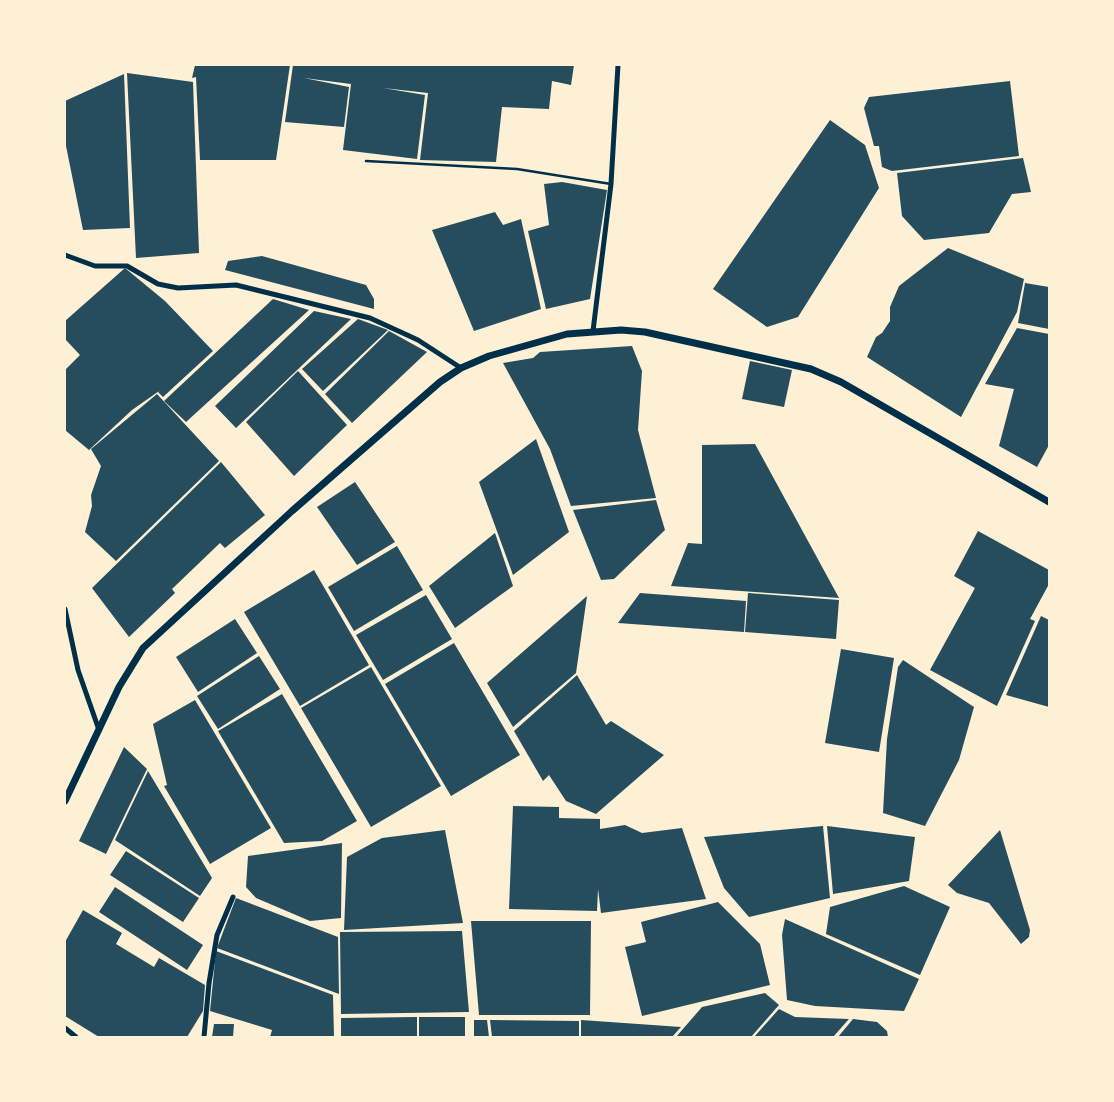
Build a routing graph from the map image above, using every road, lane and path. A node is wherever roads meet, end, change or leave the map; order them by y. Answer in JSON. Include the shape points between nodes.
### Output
{"nodes":[{"id":1,"x":618,"y":65,"type":"edge"},
{"id":2,"x":366,"y":161,"type":"dead end"},
{"id":3,"x":611,"y":184,"type":"junction"},
{"id":4,"x":65,"y":255,"type":"edge"},
{"id":5,"x":593,"y":331,"type":"junction"},
{"id":6,"x":461,"y":368,"type":"junction"},
{"id":7,"x":1049,"y":502,"type":"edge"},
{"id":8,"x":65,"y":608,"type":"edge"},
{"id":9,"x":99,"y":730,"type":"junction"},
{"id":10,"x":68,"y":789,"type":"edge"},
{"id":11,"x":65,"y":801,"type":"edge"},
{"id":12,"x":233,"y":897,"type":"dead end"},
{"id":13,"x":65,"y":1028,"type":"edge"},
{"id":14,"x":76,"y":1037,"type":"edge"},
{"id":15,"x":204,"y":1037,"type":"edge"}],
"edges":[{"from":1,"to":3,"type":"street"},
{"from":2,"to":3,"type":"lane","via":[[517,169]]},
{"from":3,"to":5,"type":"street"},
{"from":4,"to":6,"type":"street","via":[[95,266],[127,266],[158,284],[178,288],[236,285],[369,318],[418,340]]},
{"from":5,"to":6,"type":"street","via":[[502,352]]},
{"from":5,"to":7,"type":"street","via":[[645,332],[811,369]]},
{"from":6,"to":9,"type":"street","via":[[292,511],[143,648]]},
{"from":8,"to":9,"type":"street","via":[[78,670]]},
{"from":9,"to":10,"type":"street"},
{"from":10,"to":11,"type":"street"},
{"from":12,"to":15,"type":"street","via":[[217,935]]},
{"from":13,"to":14,"type":"street"}]}
